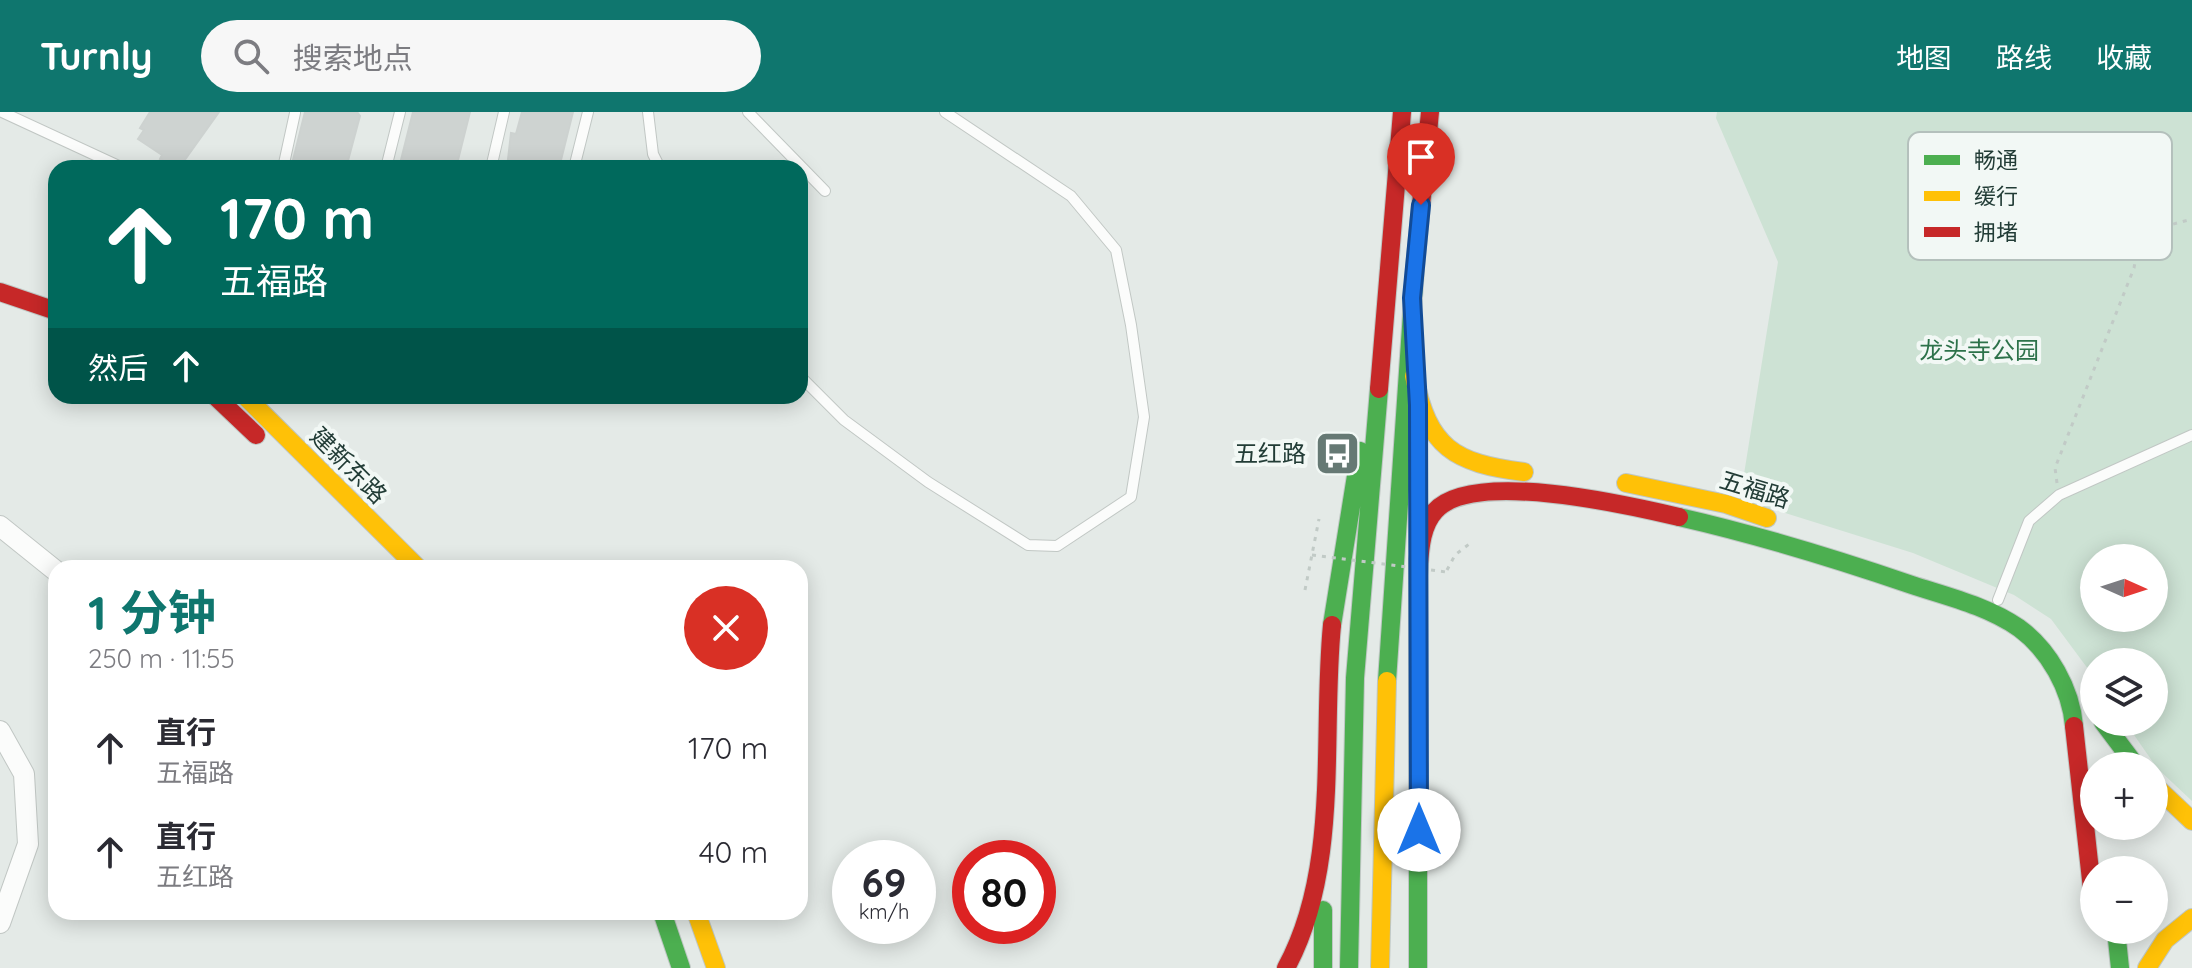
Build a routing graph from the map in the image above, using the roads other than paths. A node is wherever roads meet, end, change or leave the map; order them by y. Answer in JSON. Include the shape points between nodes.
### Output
{"nodes":[{"id":1,"x":2,"y":112,"type":"edge"},
{"id":2,"x":400,"y":112,"type":"edge"},
{"id":3,"x":504,"y":112,"type":"edge"},
{"id":4,"x":588,"y":112,"type":"edge"},
{"id":5,"x":648,"y":112,"type":"edge"},
{"id":6,"x":748,"y":112,"type":"edge"},
{"id":7,"x":945,"y":112,"type":"edge"},
{"id":8,"x":1402,"y":112,"type":"edge"},
{"id":9,"x":1430,"y":112,"type":"edge"},
{"id":10,"x":295,"y":113,"type":"edge"},
{"id":11,"x":106,"y":160,"type":"edge"},
{"id":12,"x":285,"y":160,"type":"edge"},
{"id":13,"x":388,"y":160,"type":"edge"},
{"id":14,"x":493,"y":160,"type":"edge"},
{"id":15,"x":576,"y":160,"type":"edge"},
{"id":16,"x":656,"y":160,"type":"edge"},
{"id":17,"x":795,"y":160,"type":"edge"},
{"id":18,"x":808,"y":174,"type":"edge"},
{"id":19,"x":825,"y":191,"type":"dead end"},
{"id":20,"x":0,"y":273,"type":"edge"},
{"id":21,"x":48,"y":288,"type":"edge"},
{"id":22,"x":0,"y":292,"type":"edge"},
{"id":23,"x":1412,"y":298,"type":"junction"},
{"id":24,"x":48,"y":308,"type":"edge"},
{"id":25,"x":1379,"y":359,"type":"junction"},
{"id":26,"x":808,"y":384,"type":"edge"},
{"id":27,"x":224,"y":404,"type":"edge"},
{"id":28,"x":253,"y":404,"type":"edge"},
{"id":29,"x":1418,"y":405,"type":"junction"},
{"id":30,"x":2192,"y":435,"type":"edge"},
{"id":31,"x":265,"y":443,"type":"dead end"},
{"id":32,"x":1557,"y":475,"type":"dead end"},
{"id":33,"x":1601,"y":480,"type":"dead end"},
{"id":34,"x":0,"y":526,"type":"edge"},
{"id":35,"x":410,"y":560,"type":"edge"},
{"id":36,"x":48,"y":565,"type":"edge"},
{"id":37,"x":1418,"y":575,"type":"junction"},
{"id":38,"x":1998,"y":600,"type":"junction"},
{"id":39,"x":2080,"y":680,"type":"edge"},
{"id":40,"x":0,"y":731,"type":"edge"},
{"id":41,"x":2113,"y":736,"type":"edge"},
{"id":42,"x":2125,"y":752,"type":"edge"},
{"id":43,"x":1324,"y":795,"type":"junction"},
{"id":44,"x":2168,"y":798,"type":"edge"},
{"id":45,"x":2192,"y":821,"type":"edge"},
{"id":46,"x":2089,"y":856,"type":"edge"},
{"id":47,"x":2192,"y":918,"type":"edge"},
{"id":48,"x":665,"y":920,"type":"edge"},
{"id":49,"x":699,"y":920,"type":"edge"},
{"id":50,"x":0,"y":923,"type":"edge"},
{"id":51,"x":2117,"y":944,"type":"edge"},
{"id":52,"x":681,"y":968,"type":"edge"},
{"id":53,"x":716,"y":968,"type":"edge"},
{"id":54,"x":1286,"y":968,"type":"edge"},
{"id":55,"x":1323,"y":968,"type":"edge"},
{"id":56,"x":1349,"y":968,"type":"edge"},
{"id":57,"x":1380,"y":968,"type":"edge"},
{"id":58,"x":1418,"y":968,"type":"edge"},
{"id":59,"x":2120,"y":968,"type":"edge"},
{"id":60,"x":2147,"y":968,"type":"edge"}],
"edges":[{"from":1,"to":11,"type":"lane"},
{"from":2,"to":13,"type":"lane"},
{"from":3,"to":14,"type":"lane"},
{"from":4,"to":15,"type":"lane"},
{"from":5,"to":16,"type":"lane"},
{"from":6,"to":17,"type":"lane"},
{"from":7,"to":26,"type":"lane","via":[[1071,196],[1116,250],[1144,417],[1131,497],[1057,546],[1028,545],[916,474],[844,420]]},
{"from":8,"to":25,"type":"main road"},
{"from":9,"to":23,"type":"main road"},
{"from":10,"to":12,"type":"lane"},
{"from":18,"to":19,"type":"lane"},
{"from":20,"to":21,"type":"main road"},
{"from":22,"to":24,"type":"main road"},
{"from":23,"to":29,"type":"main road"},
{"from":23,"to":57,"type":"main road","bridge":true,"via":[[1387,681]]},
{"from":25,"to":43,"type":"main road","via":[[1348,504],[1327,681]]},
{"from":25,"to":56,"type":"main road","via":[[1355,678]]},
{"from":27,"to":31,"type":"main road"},
{"from":28,"to":35,"type":"main road","name":"建新东路"},
{"from":29,"to":32,"type":"main road","via":[[1445,451],[1463,461]]},
{"from":29,"to":37,"type":"main road"},
{"from":30,"to":38,"type":"lane","via":[[2059,495],[2029,521]]},
{"from":33,"to":38,"type":"main road","name":"五福路","via":[[1726,504]]},
{"from":34,"to":36,"type":"street"},
{"from":37,"to":46,"type":"main road","name":"五福路","via":[[1429,521],[1441,504],[1483,489],[1615,502],[1726,527],[1993,612],[2021,630],[2059,675],[2073,712]]},
{"from":37,"to":58,"type":"main road"},
{"from":38,"to":39,"type":"main road","name":"五福路","via":[[2056,643]]},
{"from":40,"to":50,"type":"street","via":[[24,774],[28,844]]},
{"from":41,"to":42,"type":"main road"},
{"from":43,"to":54,"type":"main road","via":[[1308,917]]},
{"from":43,"to":55,"type":"main road"},
{"from":44,"to":45,"type":"main road"},
{"from":47,"to":60,"type":"main road","via":[[2172,931]]},
{"from":48,"to":52,"type":"main road"},
{"from":49,"to":53,"type":"main road"},
{"from":51,"to":59,"type":"main road"}]}
